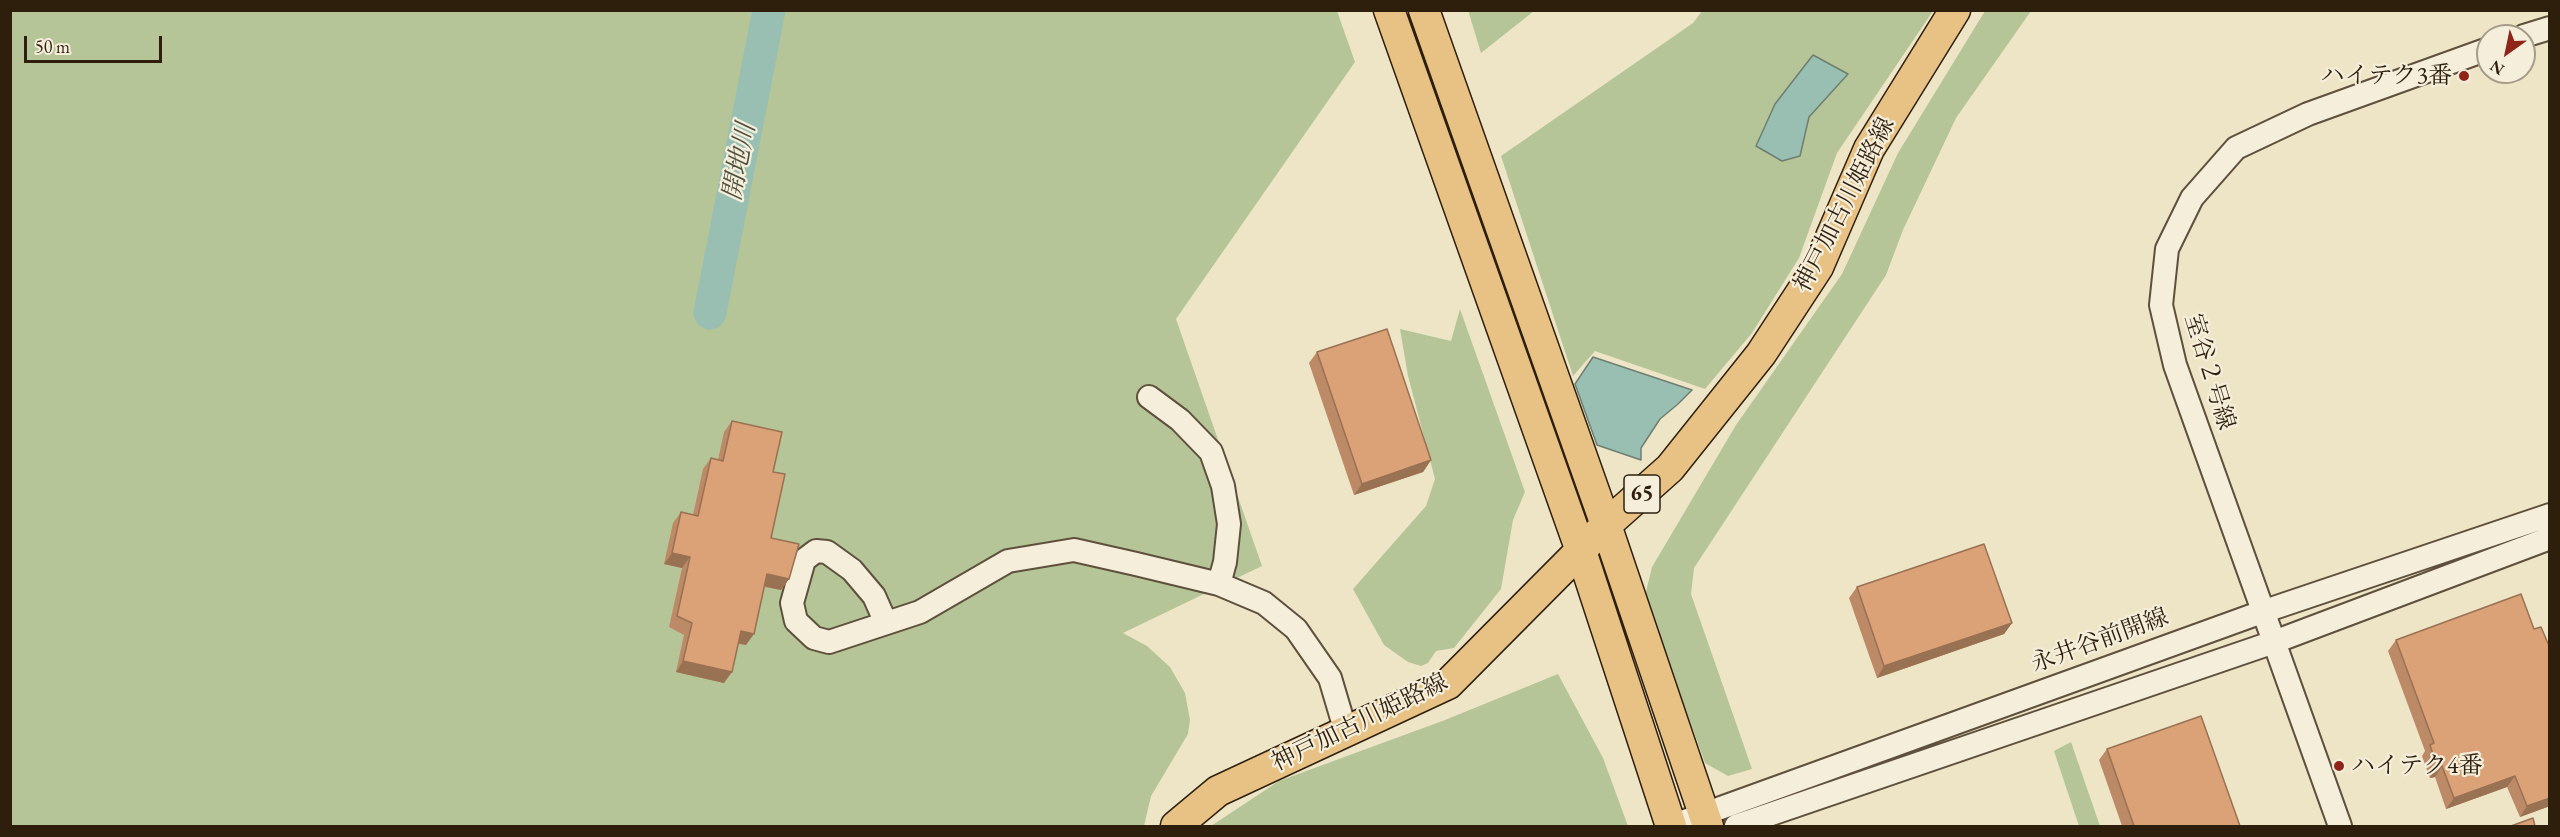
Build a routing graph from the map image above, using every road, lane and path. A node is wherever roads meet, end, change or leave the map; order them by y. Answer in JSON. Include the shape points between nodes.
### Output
{"nodes":[{"id":1,"x":1389,"y":10,"type":"edge"},
{"id":2,"x":1424,"y":10,"type":"edge"},
{"id":3,"x":1955,"y":10,"type":"edge"},
{"id":4,"x":2476,"y":53,"type":"edge"},
{"id":5,"x":1149,"y":397,"type":"dead end"},
{"id":6,"x":2550,"y":515,"type":"edge"},
{"id":7,"x":1606,"y":525,"type":"junction"},
{"id":8,"x":2550,"y":538,"type":"edge"},
{"id":9,"x":1581,"y":551,"type":"junction"},
{"id":10,"x":1219,"y":584,"type":"junction"},
{"id":11,"x":2262,"y":612,"type":"junction"},
{"id":12,"x":886,"y":623,"type":"junction"},
{"id":13,"x":2274,"y":642,"type":"junction"},
{"id":14,"x":1346,"y":732,"type":"junction"},
{"id":15,"x":1706,"y":820,"type":"edge"},
{"id":16,"x":1176,"y":826,"type":"edge"},
{"id":17,"x":1671,"y":826,"type":"edge"},
{"id":18,"x":1736,"y":826,"type":"edge"},
{"id":19,"x":2340,"y":826,"type":"edge"}],
"edges":[{"from":1,"to":9,"type":"main road"},
{"from":2,"to":7,"type":"main road","number":"65"},
{"from":3,"to":7,"type":"main road","name":"神戸加古川姫路線","number":"65","via":[[1869,149],[1818,267],[1761,354],[1670,468]]},
{"from":4,"to":11,"type":"street","name":"室谷２号線","via":[[2308,114],[2236,148],[2192,198],[2167,249],[2161,305],[2175,365]]},
{"from":5,"to":10,"type":"street","via":[[1180,420],[1211,452],[1223,486],[1229,524]]},
{"from":6,"to":11,"type":"street","name":"永井谷前開線"},
{"from":7,"to":9,"type":"main road","name":"神戸加古川姫路線","number":"65"},
{"from":7,"to":15,"type":"main road","number":"65"},
{"from":8,"to":13,"type":"street"},
{"from":9,"to":14,"type":"main road","name":"神戸加古川姫路線","number":"65","via":[[1448,684]]},
{"from":9,"to":17,"type":"main road"},
{"from":10,"to":12,"type":"street","via":[[1074,549],[1008,561],[920,612]]},
{"from":10,"to":14,"type":"street","via":[[1264,603],[1296,629],[1330,678]]},
{"from":11,"to":13,"type":"street","name":"室谷２号線"},
{"from":11,"to":15,"type":"street","name":"永井谷前開線"},
{"from":12,"to":12,"type":"street","via":[[873,596],[852,570],[827,552],[816,551],[804,560],[792,603],[796,621],[814,638],[829,642]]},
{"from":13,"to":18,"type":"street"},
{"from":13,"to":19,"type":"street","name":"室谷２号線"},
{"from":14,"to":16,"type":"main road","name":"神戸加古川姫路線","number":"65","via":[[1218,791]]},
{"from":15,"to":17,"type":"street","name":"永井谷前開線"}]}
